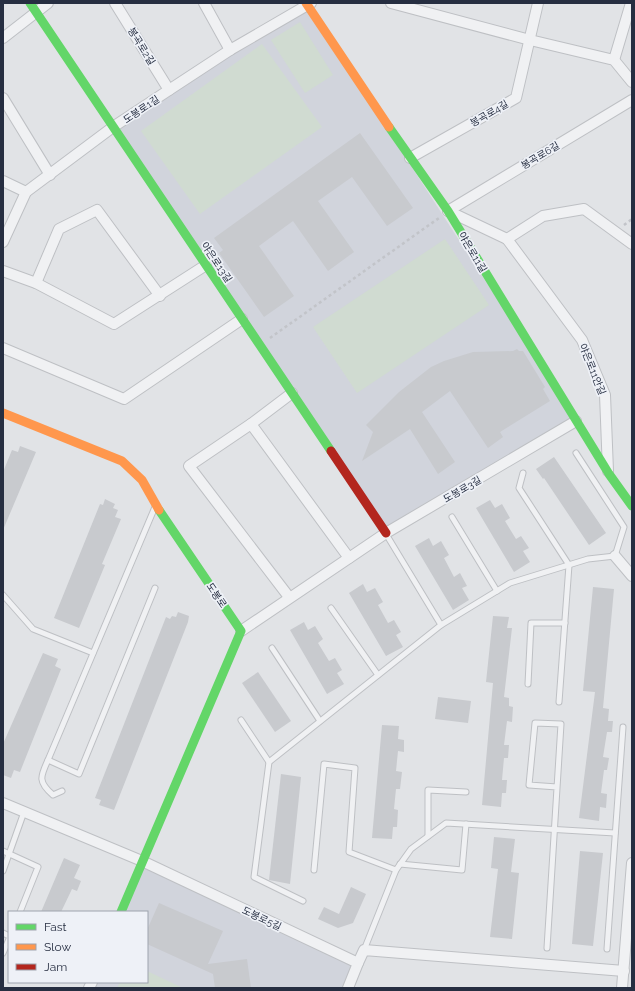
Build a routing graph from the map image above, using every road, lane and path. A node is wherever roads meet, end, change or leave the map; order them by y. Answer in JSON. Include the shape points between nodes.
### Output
{"nodes":[{"id":1,"x":30,"y":3,"type":"edge"},
{"id":2,"x":48,"y":3,"type":"edge"},
{"id":3,"x":115,"y":3,"type":"edge"},
{"id":4,"x":204,"y":3,"type":"edge"},
{"id":5,"x":390,"y":3,"type":"edge"},
{"id":6,"x":538,"y":3,"type":"edge"},
{"id":7,"x":631,"y":3,"type":"edge"},
{"id":8,"x":308,"y":4,"type":"edge"},
{"id":9,"x":36,"y":12,"type":"junction"},
{"id":10,"x":3,"y":38,"type":"edge"},
{"id":11,"x":530,"y":40,"type":"junction"},
{"id":12,"x":230,"y":50,"type":"junction"},
{"id":13,"x":614,"y":60,"type":"junction"},
{"id":14,"x":632,"y":82,"type":"edge"},
{"id":15,"x":169,"y":90,"type":"junction"},
{"id":16,"x":3,"y":98,"type":"edge"},
{"id":17,"x":632,"y":100,"type":"edge"},
{"id":18,"x":113,"y":127,"type":"junction"},
{"id":19,"x":410,"y":158,"type":"junction"},
{"id":20,"x":50,"y":175,"type":"junction"},
{"id":21,"x":3,"y":181,"type":"edge"},
{"id":22,"x":26,"y":192,"type":"junction"},
{"id":23,"x":448,"y":211,"type":"junction"},
{"id":24,"x":507,"y":239,"type":"junction"},
{"id":25,"x":3,"y":242,"type":"edge"},
{"id":26,"x":632,"y":244,"type":"edge"},
{"id":27,"x":206,"y":265,"type":"junction"},
{"id":28,"x":3,"y":271,"type":"edge"},
{"id":29,"x":36,"y":283,"type":"junction"},
{"id":30,"x":160,"y":296,"type":"junction"},
{"id":31,"x":242,"y":319,"type":"junction"},
{"id":32,"x":260,"y":345,"type":"junction"},
{"id":33,"x":3,"y":348,"type":"edge"},
{"id":34,"x":292,"y":393,"type":"junction"},
{"id":35,"x":3,"y":413,"type":"edge"},
{"id":36,"x":576,"y":422,"type":"junction"},
{"id":37,"x":251,"y":424,"type":"junction"},
{"id":38,"x":576,"y":453,"type":"dead end"},
{"id":39,"x":523,"y":473,"type":"dead end"},
{"id":40,"x":609,"y":474,"type":"junction"},
{"id":41,"x":156,"y":504,"type":"junction"},
{"id":42,"x":632,"y":506,"type":"edge"},
{"id":43,"x":452,"y":517,"type":"dead end"},
{"id":44,"x":386,"y":533,"type":"junction"},
{"id":45,"x":615,"y":556,"type":"junction"},
{"id":46,"x":349,"y":558,"type":"junction"},
{"id":47,"x":569,"y":565,"type":"junction"},
{"id":48,"x":632,"y":576,"type":"edge"},
{"id":49,"x":155,"y":588,"type":"dead end"},
{"id":50,"x":497,"y":591,"type":"junction"},
{"id":51,"x":3,"y":595,"type":"edge"},
{"id":52,"x":289,"y":597,"type":"junction"},
{"id":53,"x":331,"y":608,"type":"dead end"},
{"id":54,"x":565,"y":624,"type":"junction"},
{"id":55,"x":441,"y":625,"type":"junction"},
{"id":56,"x":241,"y":631,"type":"junction"},
{"id":57,"x":272,"y":648,"type":"dead end"},
{"id":58,"x":93,"y":653,"type":"junction"},
{"id":59,"x":378,"y":676,"type":"junction"},
{"id":60,"x":528,"y":684,"type":"dead end"},
{"id":61,"x":559,"y":702,"type":"dead end"},
{"id":62,"x":241,"y":720,"type":"dead end"},
{"id":63,"x":320,"y":721,"type":"junction"},
{"id":64,"x":623,"y":727,"type":"dead end"},
{"id":65,"x":48,"y":760,"type":"junction"},
{"id":66,"x":268,"y":762,"type":"junction"},
{"id":67,"x":557,"y":787,"type":"junction"},
{"id":68,"x":62,"y":791,"type":"dead end"},
{"id":69,"x":466,"y":792,"type":"dead end"},
{"id":70,"x":3,"y":803,"type":"edge"},
{"id":71,"x":24,"y":812,"type":"junction"},
{"id":72,"x":466,"y":824,"type":"junction"},
{"id":73,"x":554,"y":829,"type":"junction"},
{"id":74,"x":615,"y":834,"type":"junction"},
{"id":75,"x":428,"y":836,"type":"junction"},
{"id":76,"x":3,"y":851,"type":"edge"},
{"id":77,"x":9,"y":855,"type":"junction"},
{"id":78,"x":142,"y":860,"type":"junction"},
{"id":79,"x":632,"y":863,"type":"edge"},
{"id":80,"x":400,"y":864,"type":"junction"},
{"id":81,"x":3,"y":870,"type":"edge"},
{"id":82,"x":314,"y":870,"type":"dead end"},
{"id":83,"x":396,"y":870,"type":"junction"},
{"id":84,"x":303,"y":900,"type":"dead end"},
{"id":85,"x":20,"y":911,"type":"edge"},
{"id":86,"x":121,"y":911,"type":"edge"},
{"id":87,"x":8,"y":941,"type":"edge"},
{"id":88,"x":547,"y":948,"type":"dead end"},
{"id":89,"x":607,"y":949,"type":"dead end"},
{"id":90,"x":364,"y":950,"type":"junction"},
{"id":91,"x":3,"y":953,"type":"edge"},
{"id":92,"x":358,"y":963,"type":"junction"},
{"id":93,"x":624,"y":971,"type":"junction"},
{"id":94,"x":348,"y":988,"type":"edge"},
{"id":95,"x":622,"y":988,"type":"edge"}],
"edges":[{"from":1,"to":9,"type":"street","name":"야은로13길"},
{"from":2,"to":9,"type":"street"},
{"from":3,"to":15,"type":"street","name":"봉곡로2길"},
{"from":4,"to":12,"type":"street"},
{"from":5,"to":11,"type":"street"},
{"from":6,"to":11,"type":"street","name":"봉곡로4길"},
{"from":7,"to":13,"type":"street"},
{"from":8,"to":12,"type":"street","name":"도봉로1길"},
{"from":8,"to":19,"type":"street","name":"야은로11길"},
{"from":9,"to":10,"type":"street"},
{"from":9,"to":18,"type":"street","name":"야은로13길"},
{"from":11,"to":13,"type":"street"},
{"from":11,"to":19,"type":"street","name":"봉곡로4길","via":[[516,98]]},
{"from":12,"to":15,"type":"street","name":"도봉로1길"},
{"from":13,"to":14,"type":"street"},
{"from":15,"to":18,"type":"street","name":"도봉로1길"},
{"from":16,"to":20,"type":"street"},
{"from":17,"to":23,"type":"street","name":"봉곡로6길"},
{"from":18,"to":20,"type":"street","name":"도봉로1길"},
{"from":18,"to":27,"type":"street","name":"야은로13길"},
{"from":19,"to":23,"type":"street","name":"야은로11길"},
{"from":20,"to":22,"type":"street","name":"도봉로1길"},
{"from":21,"to":22,"type":"street"},
{"from":22,"to":25,"type":"street","name":"도봉로1길"},
{"from":23,"to":24,"type":"street","name":"야은로11안길"},
{"from":23,"to":32,"type":"path"},
{"from":23,"to":36,"type":"street","name":"야은로11길"},
{"from":24,"to":26,"type":"street","via":[[543,216],[584,209]]},
{"from":24,"to":40,"type":"street","name":"야은로11안길","via":[[582,340],[605,395]]},
{"from":27,"to":30,"type":"street"},
{"from":27,"to":31,"type":"street","name":"야은로13길"},
{"from":28,"to":29,"type":"street"},
{"from":29,"to":30,"type":"street","via":[[114,324]]},
{"from":29,"to":30,"type":"street","via":[[59,229],[97,210]]},
{"from":31,"to":32,"type":"street","name":"야은로13길"},
{"from":31,"to":33,"type":"street","via":[[124,399]]},
{"from":32,"to":34,"type":"street","name":"야은로13길"},
{"from":34,"to":37,"type":"street"},
{"from":34,"to":44,"type":"street","name":"야은로13길"},
{"from":35,"to":41,"type":"street","name":"도봉로","via":[[122,461],[142,480]]},
{"from":36,"to":40,"type":"street","name":"야은로11길"},
{"from":36,"to":44,"type":"street","name":"도봉로3길"},
{"from":37,"to":46,"type":"street"},
{"from":37,"to":52,"type":"street","via":[[189,466]]},
{"from":38,"to":45,"type":"lane","via":[[624,527]]},
{"from":39,"to":47,"type":"lane","via":[[519,488]]},
{"from":40,"to":42,"type":"street","name":"야은로11길"},
{"from":41,"to":56,"type":"street","name":"도봉로"},
{"from":41,"to":58,"type":"lane"},
{"from":43,"to":50,"type":"lane"},
{"from":44,"to":46,"type":"street","name":"도봉로3길"},
{"from":44,"to":55,"type":"lane"},
{"from":45,"to":47,"type":"lane"},
{"from":45,"to":48,"type":"street"},
{"from":46,"to":52,"type":"street","name":"도봉로3길"},
{"from":47,"to":50,"type":"lane","via":[[510,583]]},
{"from":47,"to":54,"type":"lane"},
{"from":49,"to":65,"type":"lane","via":[[79,774]]},
{"from":50,"to":55,"type":"lane"},
{"from":51,"to":58,"type":"lane","via":[[33,629]]},
{"from":52,"to":56,"type":"street","name":"도봉로3길"},
{"from":53,"to":59,"type":"lane"},
{"from":54,"to":60,"type":"lane","via":[[531,623]]},
{"from":54,"to":61,"type":"lane"},
{"from":55,"to":59,"type":"lane"},
{"from":56,"to":78,"type":"street"},
{"from":57,"to":63,"type":"lane"},
{"from":58,"to":65,"type":"lane"},
{"from":59,"to":63,"type":"lane"},
{"from":62,"to":66,"type":"lane"},
{"from":63,"to":66,"type":"lane"},
{"from":64,"to":74,"type":"lane"},
{"from":65,"to":68,"type":"lane","via":[[41,775],[43,786],[53,795]]},
{"from":66,"to":84,"type":"lane","via":[[254,877]]},
{"from":67,"to":67,"type":"lane","via":[[561,724],[535,723],[529,784]]},
{"from":67,"to":73,"type":"lane"},
{"from":69,"to":75,"type":"lane","via":[[428,790]]},
{"from":70,"to":71,"type":"street"},
{"from":71,"to":77,"type":"lane"},
{"from":71,"to":78,"type":"street"},
{"from":72,"to":73,"type":"lane"},
{"from":72,"to":75,"type":"lane","via":[[446,823]]},
{"from":72,"to":80,"type":"lane","via":[[462,870]]},
{"from":73,"to":74,"type":"lane"},
{"from":73,"to":88,"type":"lane"},
{"from":74,"to":89,"type":"lane"},
{"from":75,"to":80,"type":"lane","via":[[411,848]]},
{"from":76,"to":77,"type":"lane"},
{"from":77,"to":81,"type":"lane"},
{"from":77,"to":85,"type":"lane","via":[[38,868]]},
{"from":78,"to":86,"type":"street"},
{"from":78,"to":92,"type":"street","name":"도봉로5길"},
{"from":79,"to":93,"type":"street"},
{"from":80,"to":83,"type":"lane"},
{"from":82,"to":83,"type":"lane","via":[[324,764],[355,768],[349,852]]},
{"from":83,"to":90,"type":"lane"},
{"from":87,"to":91,"type":"lane"},
{"from":90,"to":92,"type":"street"},
{"from":90,"to":93,"type":"street"},
{"from":92,"to":94,"type":"street"},
{"from":93,"to":95,"type":"street"}]}
